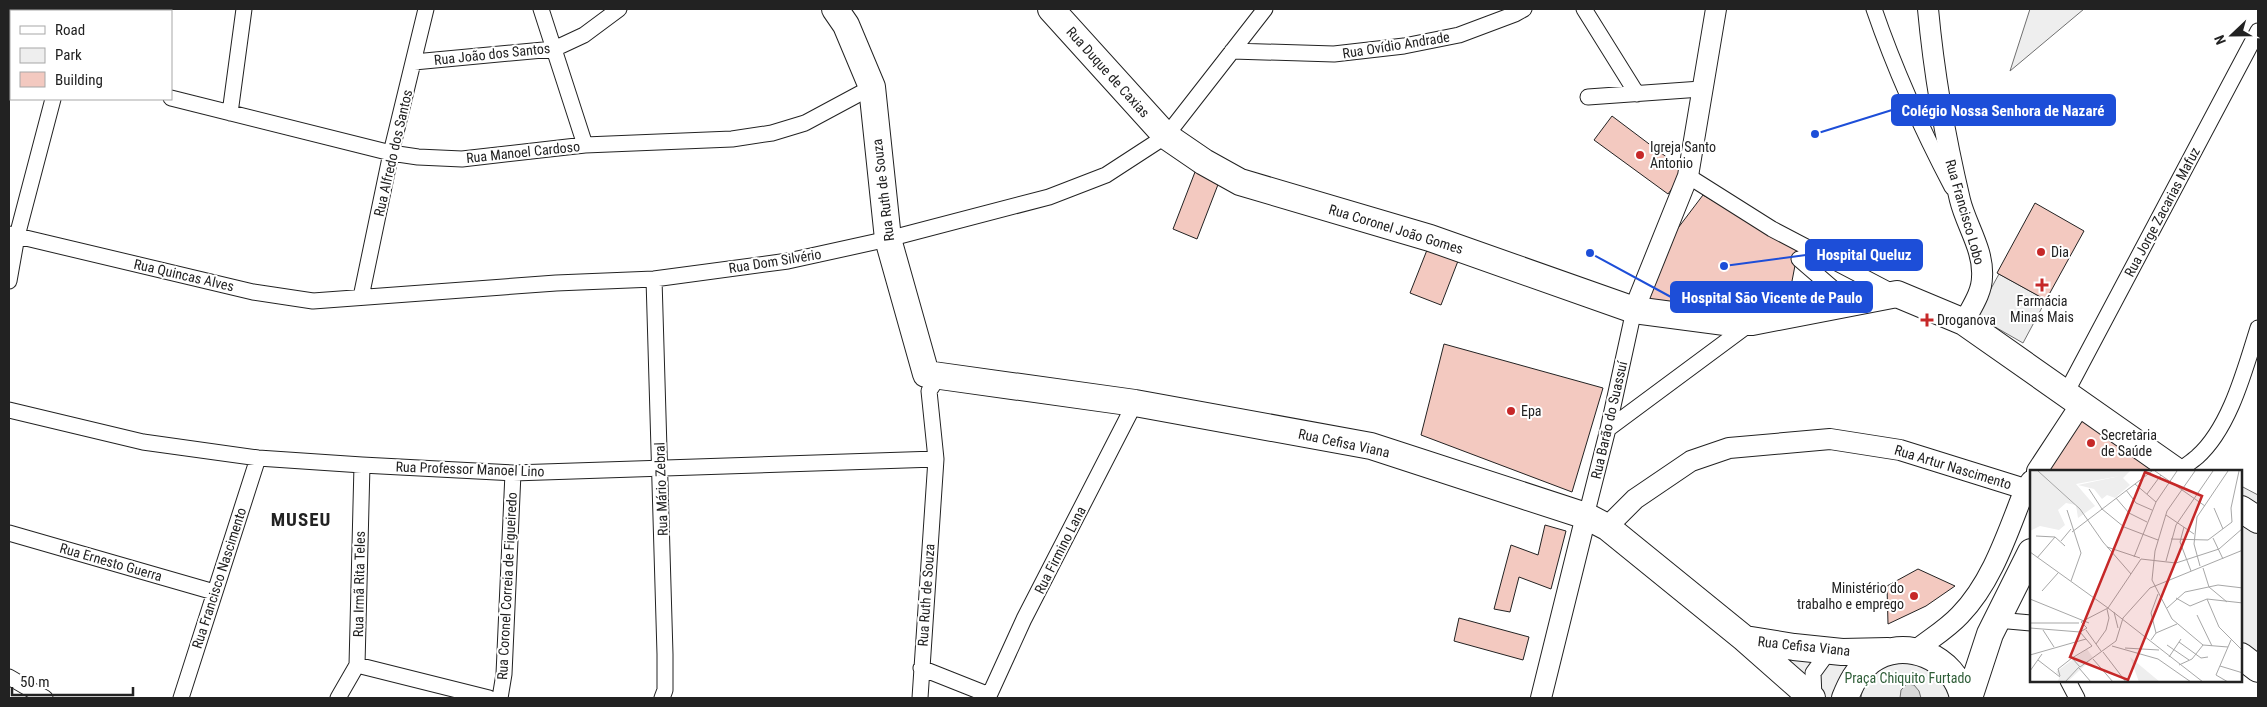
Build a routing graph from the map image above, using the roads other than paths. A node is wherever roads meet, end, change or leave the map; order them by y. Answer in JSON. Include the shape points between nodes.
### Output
{"nodes":[{"id":1,"x":244,"y":9,"type":"edge"},
{"id":2,"x":426,"y":9,"type":"edge"},
{"id":3,"x":541,"y":9,"type":"edge"},
{"id":4,"x":619,"y":9,"type":"edge"},
{"id":5,"x":835,"y":9,"type":"edge"},
{"id":6,"x":1051,"y":9,"type":"edge"},
{"id":7,"x":1265,"y":9,"type":"edge"},
{"id":8,"x":1524,"y":9,"type":"edge"},
{"id":9,"x":1584,"y":9,"type":"edge"},
{"id":10,"x":1716,"y":9,"type":"edge"},
{"id":11,"x":1874,"y":9,"type":"edge"},
{"id":12,"x":1928,"y":9,"type":"edge"},
{"id":13,"x":2258,"y":31,"type":"edge"},
{"id":14,"x":554,"y":49,"type":"junction"},
{"id":15,"x":1232,"y":51,"type":"junction"},
{"id":16,"x":414,"y":62,"type":"junction"},
{"id":17,"x":872,"y":87,"type":"junction"},
{"id":18,"x":1701,"y":89,"type":"junction"},
{"id":19,"x":1637,"y":94,"type":"junction"},
{"id":20,"x":1588,"y":97,"type":"dead end"},
{"id":21,"x":172,"y":98,"type":"edge"},
{"id":22,"x":53,"y":100,"type":"edge"},
{"id":23,"x":230,"y":112,"type":"junction"},
{"id":24,"x":1166,"y":136,"type":"junction"},
{"id":25,"x":585,"y":145,"type":"junction"},
{"id":26,"x":391,"y":153,"type":"junction"},
{"id":27,"x":1688,"y":176,"type":"junction"},
{"id":28,"x":1962,"y":206,"type":"junction"},
{"id":29,"x":13,"y":235,"type":"edge"},
{"id":30,"x":888,"y":239,"type":"junction"},
{"id":31,"x":1799,"y":259,"type":"dead end"},
{"id":32,"x":654,"y":279,"type":"junction"},
{"id":33,"x":9,"y":280,"type":"edge"},
{"id":34,"x":1897,"y":294,"type":"junction"},
{"id":35,"x":361,"y":297,"type":"junction"},
{"id":36,"x":1851,"y":304,"type":"junction"},
{"id":37,"x":1634,"y":310,"type":"junction"},
{"id":38,"x":1752,"y":322,"type":"junction"},
{"id":39,"x":1964,"y":322,"type":"junction"},
{"id":40,"x":2258,"y":328,"type":"edge"},
{"id":41,"x":933,"y":375,"type":"junction"},
{"id":42,"x":2074,"y":399,"type":"junction"},
{"id":43,"x":1135,"y":403,"type":"junction"},
{"id":44,"x":9,"y":410,"type":"edge"},
{"id":45,"x":1608,"y":429,"type":"junction"},
{"id":46,"x":258,"y":458,"type":"junction"},
{"id":47,"x":936,"y":459,"type":"junction"},
{"id":48,"x":362,"y":465,"type":"junction"},
{"id":49,"x":660,"y":469,"type":"junction"},
{"id":50,"x":2038,"y":470,"type":"edge"},
{"id":51,"x":2177,"y":470,"type":"edge"},
{"id":52,"x":2179,"y":470,"type":"edge"},
{"id":53,"x":512,"y":473,"type":"junction"},
{"id":54,"x":2028,"y":485,"type":"edge"},
{"id":55,"x":2242,"y":510,"type":"edge"},
{"id":56,"x":2258,"y":520,"type":"edge"},
{"id":57,"x":1593,"y":524,"type":"junction"},
{"id":58,"x":9,"y":533,"type":"edge"},
{"id":59,"x":2030,"y":554,"type":"edge"},
{"id":60,"x":214,"y":592,"type":"junction"},
{"id":61,"x":1997,"y":620,"type":"junction"},
{"id":62,"x":2030,"y":622,"type":"edge"},
{"id":63,"x":1745,"y":639,"type":"junction"},
{"id":64,"x":1829,"y":651,"type":"junction"},
{"id":65,"x":1904,"y":651,"type":"junction"},
{"id":66,"x":2242,"y":657,"type":"edge"},
{"id":67,"x":357,"y":665,"type":"junction"},
{"id":68,"x":921,"y":668,"type":"junction"},
{"id":69,"x":2258,"y":669,"type":"edge"},
{"id":70,"x":9,"y":677,"type":"edge"},
{"id":71,"x":2069,"y":682,"type":"edge"},
{"id":72,"x":988,"y":696,"type":"edge"},
{"id":73,"x":45,"y":698,"type":"edge"},
{"id":74,"x":181,"y":698,"type":"edge"},
{"id":75,"x":338,"y":698,"type":"edge"},
{"id":76,"x":489,"y":698,"type":"edge"},
{"id":77,"x":500,"y":698,"type":"edge"},
{"id":78,"x":662,"y":698,"type":"edge"},
{"id":79,"x":920,"y":698,"type":"edge"},
{"id":80,"x":1540,"y":698,"type":"edge"},
{"id":81,"x":1813,"y":698,"type":"edge"},
{"id":82,"x":1845,"y":698,"type":"edge"},
{"id":83,"x":1963,"y":698,"type":"edge"},
{"id":84,"x":1970,"y":698,"type":"edge"},
{"id":85,"x":2077,"y":698,"type":"edge"}],
"edges":[{"from":1,"to":23,"type":"street"},
{"from":2,"to":16,"type":"street","name":"Rua Alfredo dos Santos"},
{"from":3,"to":14,"type":"street"},
{"from":4,"to":14,"type":"street","name":"Rua João dos Santos","via":[[584,34]]},
{"from":5,"to":17,"type":"highway","name":"Rua Ruth de Souza","via":[[846,25]]},
{"from":6,"to":24,"type":"highway","name":"Rua Duque de Caxias"},
{"from":7,"to":15,"type":"street","name":"Rua Dom Silvério"},
{"from":8,"to":15,"type":"street","name":"Rua Ovídio Andrade","via":[[1459,35],[1404,46],[1334,54]]},
{"from":9,"to":19,"type":"street"},
{"from":10,"to":18,"type":"street"},
{"from":11,"to":28,"type":"street","via":[[1930,146]]},
{"from":12,"to":28,"type":"street","name":"Rua Francisco Lobo","via":[[1933,66]]},
{"from":13,"to":42,"type":"street","name":"Rua Jorge Zacarias Mafuz"},
{"from":14,"to":16,"type":"street","name":"Rua João dos Santos"},
{"from":14,"to":25,"type":"street"},
{"from":15,"to":24,"type":"street","name":"Rua Dom Silvério"},
{"from":16,"to":26,"type":"street","name":"Rua Alfredo dos Santos"},
{"from":17,"to":25,"type":"street","name":"Rua Manoel Cardoso","via":[[805,123],[772,133],[732,139]]},
{"from":17,"to":30,"type":"highway","name":"Rua Ruth de Souza"},
{"from":18,"to":19,"type":"street"},
{"from":18,"to":27,"type":"street","via":[[1699,120]]},
{"from":19,"to":20,"type":"street"},
{"from":21,"to":23,"type":"street","name":"Rua Manoel Cardoso"},
{"from":22,"to":29,"type":"street"},
{"from":23,"to":26,"type":"street","name":"Rua Manoel Cardoso"},
{"from":24,"to":30,"type":"street","name":"Rua Dom Silvério","via":[[1106,175],[1049,197]]},
{"from":24,"to":37,"type":"highway","name":"Rua Coronel João Gomes","via":[[1240,182],[1430,238]]},
{"from":25,"to":26,"type":"street","name":"Rua Manoel Cardoso","via":[[462,159]]},
{"from":26,"to":35,"type":"street","name":"Rua Alfredo dos Santos"},
{"from":27,"to":34,"type":"street","via":[[1772,229]]},
{"from":27,"to":37,"type":"street"},
{"from":28,"to":39,"type":"street","name":"Rua Francisco Lobo","via":[[1980,257],[1982,276],[1979,293]]},
{"from":29,"to":33,"type":"street"},
{"from":29,"to":35,"type":"street","name":"Rua Quincas Alves","via":[[253,292],[313,301]]},
{"from":30,"to":32,"type":"street","name":"Rua Dom Silvério","via":[[788,261]]},
{"from":30,"to":41,"type":"highway","name":"Rua Ruth de Souza"},
{"from":31,"to":36,"type":"street"},
{"from":32,"to":35,"type":"street","name":"Rua Dom Silvério"},
{"from":32,"to":49,"type":"street","name":"Rua Mário Zebral"},
{"from":34,"to":36,"type":"highway","name":"Rua Coronel João Gomes"},
{"from":34,"to":39,"type":"highway"},
{"from":36,"to":38,"type":"highway","name":"Rua Coronel João Gomes"},
{"from":37,"to":38,"type":"highway","name":"Rua Coronel João Gomes","via":[[1725,322]]},
{"from":37,"to":45,"type":"street","name":"Rua Barão do Suassuí"},
{"from":38,"to":45,"type":"street"},
{"from":39,"to":42,"type":"highway"},
{"from":40,"to":52,"type":"street","via":[[2232,403],[2215,436],[2198,456]]},
{"from":41,"to":43,"type":"highway","name":"Rua Cefisa Viana"},
{"from":41,"to":47,"type":"street","name":"Rua Ruth de Souza","via":[[929,391]]},
{"from":42,"to":50,"type":"street"},
{"from":42,"to":51,"type":"highway"},
{"from":43,"to":57,"type":"highway","name":"Rua Cefisa Viana","via":[[1371,446]]},
{"from":43,"to":72,"type":"street","name":"Rua Firmino Lana"},
{"from":44,"to":46,"type":"street","name":"Rua Professor Manoel Lino","via":[[143,442]]},
{"from":45,"to":57,"type":"street","name":"Rua Barão do Suassuí"},
{"from":46,"to":48,"type":"street","name":"Rua Professor Manoel Lino"},
{"from":46,"to":60,"type":"street","name":"Rua Francisco Nascimento"},
{"from":47,"to":49,"type":"street","name":"Rua Professor Manoel Lino"},
{"from":47,"to":68,"type":"street","name":"Rua Ruth de Souza"},
{"from":48,"to":53,"type":"street","name":"Rua Professor Manoel Lino"},
{"from":48,"to":67,"type":"street","name":"Rua Irmã Rita Teles"},
{"from":49,"to":53,"type":"street","name":"Rua Professor Manoel Lino"},
{"from":49,"to":78,"type":"street","name":"Rua Mário Zebral","via":[[665,654]]},
{"from":53,"to":77,"type":"street","name":"Rua Coronel Correia de Figueiredo","via":[[504,674]]},
{"from":54,"to":57,"type":"street","name":"Rua Artur Nascimento","via":[[1900,450],[1830,438],[1729,448],[1691,461]]},
{"from":54,"to":65,"type":"street","via":[[1995,562],[1960,614]]},
{"from":55,"to":56,"type":"highway"},
{"from":57,"to":63,"type":"highway","name":"Rua Cefisa Viana"},
{"from":57,"to":80,"type":"street","name":"Rua Barão do Suassuí"},
{"from":58,"to":60,"type":"street","name":"Rua Ernesto Guerra"},
{"from":59,"to":61,"type":"highway"},
{"from":60,"to":74,"type":"street","name":"Rua Francisco Nascimento"},
{"from":61,"to":62,"type":"street"},
{"from":61,"to":84,"type":"highway"},
{"from":63,"to":64,"type":"highway","name":"Rua Cefisa Viana"},
{"from":63,"to":81,"type":"highway","name":"Rua Cefisa Viana"},
{"from":64,"to":65,"type":"highway","name":"Rua Cefisa Viana"},
{"from":64,"to":81,"type":"street","via":[[1813,673]]},
{"from":65,"to":82,"type":"highway","via":[[1871,660],[1854,677]]},
{"from":65,"to":83,"type":"highway","via":[[1931,656],[1945,666],[1956,679]]},
{"from":66,"to":69,"type":"highway"},
{"from":67,"to":75,"type":"street","name":"Rua Irmã Rita Teles"},
{"from":67,"to":76,"type":"street"},
{"from":68,"to":72,"type":"street"},
{"from":68,"to":79,"type":"street","name":"Rua Ruth de Souza"},
{"from":70,"to":73,"type":"street"},
{"from":71,"to":85,"type":"street"}]}
